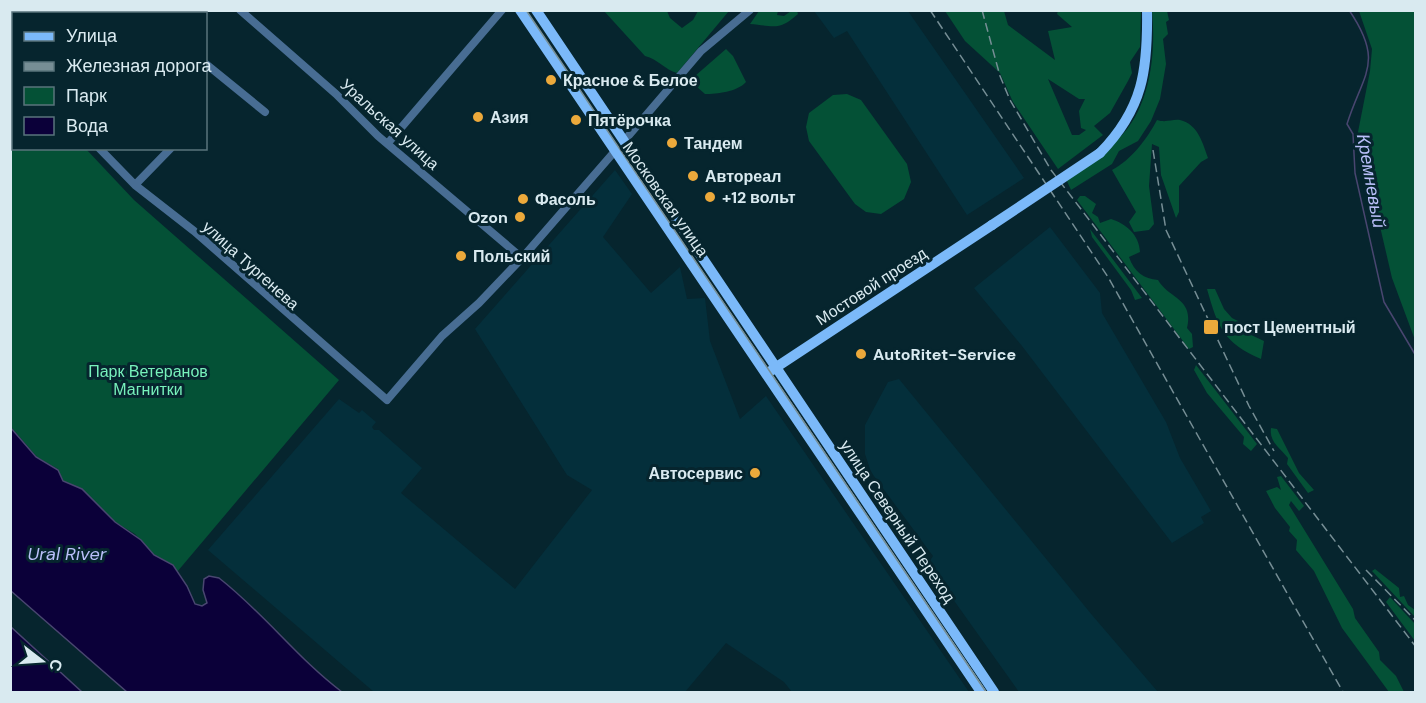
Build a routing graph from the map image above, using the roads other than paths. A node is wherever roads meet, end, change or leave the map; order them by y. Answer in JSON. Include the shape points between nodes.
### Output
{"nodes":[{"id":1,"x":240,"y":10,"type":"edge"},
{"id":2,"x":502,"y":10,"type":"edge"},
{"id":3,"x":520,"y":10,"type":"edge"},
{"id":4,"x":536,"y":10,"type":"edge"},
{"id":5,"x":750,"y":10,"type":"edge"},
{"id":6,"x":1147,"y":10,"type":"edge"},
{"id":7,"x":207,"y":65,"type":"edge"},
{"id":8,"x":265,"y":112,"type":"dead end"},
{"id":9,"x":624,"y":141,"type":"junction"},
{"id":10,"x":388,"y":143,"type":"junction"},
{"id":11,"x":101,"y":150,"type":"edge"},
{"id":12,"x":169,"y":150,"type":"edge"},
{"id":13,"x":615,"y":152,"type":"junction"},
{"id":14,"x":135,"y":185,"type":"junction"},
{"id":15,"x":522,"y":258,"type":"junction"},
{"id":16,"x":776,"y":367,"type":"junction"},
{"id":17,"x":766,"y":374,"type":"junction"},
{"id":18,"x":981,"y":693,"type":"edge"},
{"id":19,"x":994,"y":693,"type":"edge"}],
"edges":[{"from":1,"to":10,"type":"street","name":"Уральская улица"},
{"from":2,"to":10,"type":"street"},
{"from":3,"to":13,"type":"main road","name":"Московская улица"},
{"from":4,"to":9,"type":"main road","name":"Московская улица"},
{"from":5,"to":9,"type":"street","via":[[701,51]]},
{"from":6,"to":16,"type":"main road","name":"Мостовой проезд","bridge":true,"via":[[1145,76],[1132,113],[1100,153]]},
{"from":7,"to":8,"type":"street"},
{"from":9,"to":13,"type":"main road"},
{"from":9,"to":16,"type":"main road","name":"Московская улица"},
{"from":10,"to":15,"type":"street","name":"Уральская улица"},
{"from":11,"to":14,"type":"street","name":"улица Тургенева"},
{"from":12,"to":14,"type":"street"},
{"from":13,"to":15,"type":"street"},
{"from":13,"to":17,"type":"main road","name":"Московская улица"},
{"from":14,"to":15,"type":"street","name":"улица Тургенева","via":[[194,231],[387,400],[442,336]]},
{"from":16,"to":17,"type":"main road","name":"Мостовой проезд"},
{"from":16,"to":19,"type":"main road","name":"улица Северный Переход"},
{"from":17,"to":18,"type":"main road","name":"улица Северный Переход"}]}
